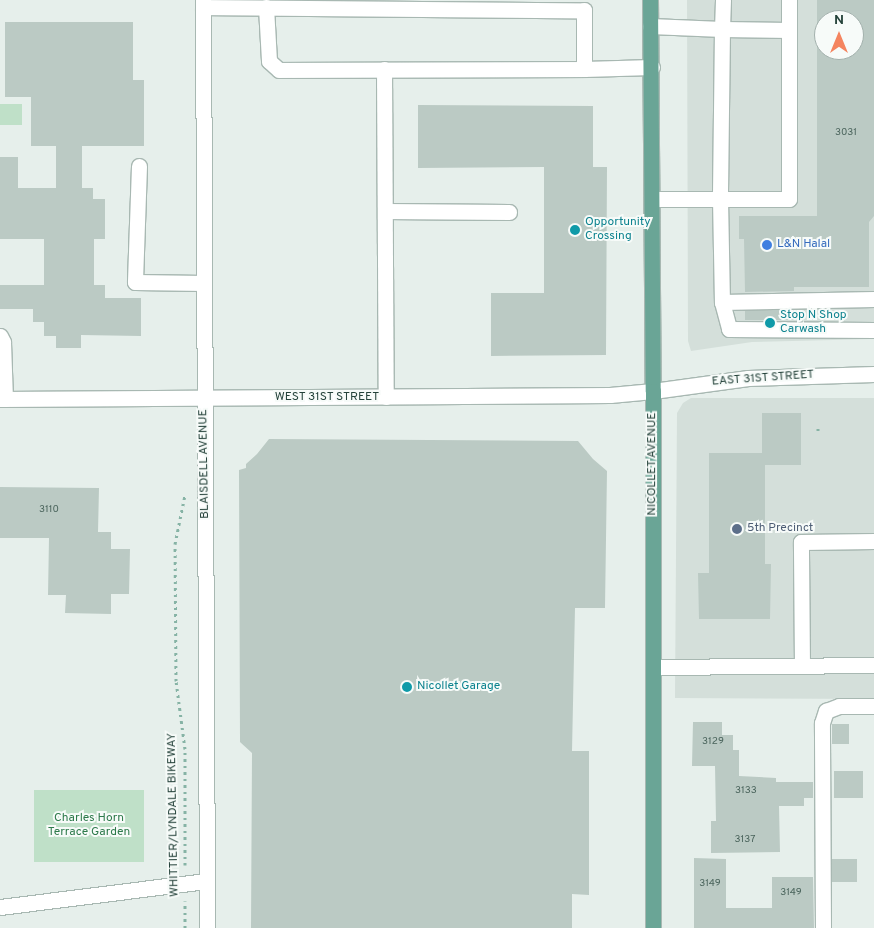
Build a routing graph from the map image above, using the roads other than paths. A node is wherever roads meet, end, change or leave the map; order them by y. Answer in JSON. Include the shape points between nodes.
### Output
{"nodes":[{"id":1,"x":650,"y":0,"type":"edge"},
{"id":2,"x":723,"y":0,"type":"edge"},
{"id":3,"x":789,"y":0,"type":"edge"},
{"id":4,"x":203,"y":4,"type":"edge"},
{"id":5,"x":266,"y":7,"type":"junction"},
{"id":6,"x":650,"y":26,"type":"junction"},
{"id":7,"x":722,"y":29,"type":"junction"},
{"id":8,"x":789,"y":30,"type":"junction"},
{"id":9,"x":652,"y":67,"type":"junction"},
{"id":10,"x":384,"y":69,"type":"junction"},
{"id":11,"x":584,"y":69,"type":"junction"},
{"id":12,"x":138,"y":166,"type":"dead end"},
{"id":13,"x":652,"y":199,"type":"junction"},
{"id":14,"x":720,"y":199,"type":"junction"},
{"id":15,"x":385,"y":211,"type":"junction"},
{"id":16,"x":509,"y":212,"type":"dead end"},
{"id":17,"x":204,"y":283,"type":"junction"},
{"id":18,"x":874,"y":299,"type":"edge"},
{"id":19,"x":722,"y":302,"type":"junction"},
{"id":20,"x":874,"y":330,"type":"edge"},
{"id":21,"x":0,"y":336,"type":"edge"},
{"id":22,"x":874,"y":374,"type":"edge"},
{"id":23,"x":654,"y":391,"type":"junction"},
{"id":24,"x":386,"y":397,"type":"junction"},
{"id":25,"x":204,"y":398,"type":"junction"},
{"id":26,"x":3,"y":399,"type":"edge"},
{"id":27,"x":874,"y":542,"type":"edge"},
{"id":28,"x":874,"y":665,"type":"edge"},
{"id":29,"x":802,"y":666,"type":"junction"},
{"id":30,"x":653,"y":667,"type":"junction"},
{"id":31,"x":874,"y":706,"type":"edge"},
{"id":32,"x":206,"y":881,"type":"junction"},
{"id":33,"x":0,"y":907,"type":"edge"},
{"id":34,"x":207,"y":928,"type":"edge"},
{"id":35,"x":653,"y":928,"type":"edge"},
{"id":36,"x":823,"y":928,"type":"edge"}],
"edges":[{"from":1,"to":6,"type":"main road","name":"NICOLLET AVENUE"},
{"from":2,"to":7,"type":"street"},
{"from":3,"to":8,"type":"street"},
{"from":4,"to":5,"type":"street"},
{"from":4,"to":17,"type":"street","name":"BLAISDELL AVENUE"},
{"from":5,"to":10,"type":"street","via":[[269,61],[279,70]]},
{"from":5,"to":11,"type":"street","via":[[584,10]]},
{"from":6,"to":7,"type":"street"},
{"from":6,"to":9,"type":"main road","name":"NICOLLET AVENUE"},
{"from":7,"to":8,"type":"street"},
{"from":7,"to":14,"type":"street"},
{"from":8,"to":14,"type":"street","via":[[789,199]]},
{"from":9,"to":11,"type":"street"},
{"from":9,"to":13,"type":"main road","name":"NICOLLET AVENUE"},
{"from":10,"to":11,"type":"street"},
{"from":10,"to":15,"type":"street"},
{"from":12,"to":17,"type":"street","via":[[135,282]]},
{"from":13,"to":14,"type":"street"},
{"from":13,"to":23,"type":"main road","name":"NICOLLET AVENUE"},
{"from":14,"to":19,"type":"street"},
{"from":15,"to":16,"type":"street"},
{"from":15,"to":24,"type":"street"},
{"from":17,"to":25,"type":"street","name":"BLAISDELL AVENUE"},
{"from":18,"to":19,"type":"street"},
{"from":19,"to":20,"type":"street","via":[[729,329]]},
{"from":21,"to":26,"type":"street","via":[[3,342]]},
{"from":22,"to":23,"type":"street","name":"EAST 31ST STREET","via":[[748,378]]},
{"from":23,"to":24,"type":"street","name":"WEST 31ST STREET","via":[[600,395]]},
{"from":23,"to":30,"type":"main road","name":"NICOLLET AVENUE"},
{"from":24,"to":25,"type":"street","name":"WEST 31ST STREET"},
{"from":25,"to":26,"type":"street","name":"WEST 31ST STREET"},
{"from":25,"to":32,"type":"street","name":"BLAISDELL AVENUE"},
{"from":27,"to":29,"type":"street","via":[[801,542]]},
{"from":28,"to":29,"type":"street"},
{"from":29,"to":30,"type":"street"},
{"from":30,"to":35,"type":"main road","name":"NICOLLET AVENUE"},
{"from":31,"to":36,"type":"street","via":[[840,706],[826,711],[822,723]]},
{"from":32,"to":33,"type":"street"},
{"from":32,"to":34,"type":"street","name":"BLAISDELL AVENUE"}]}
